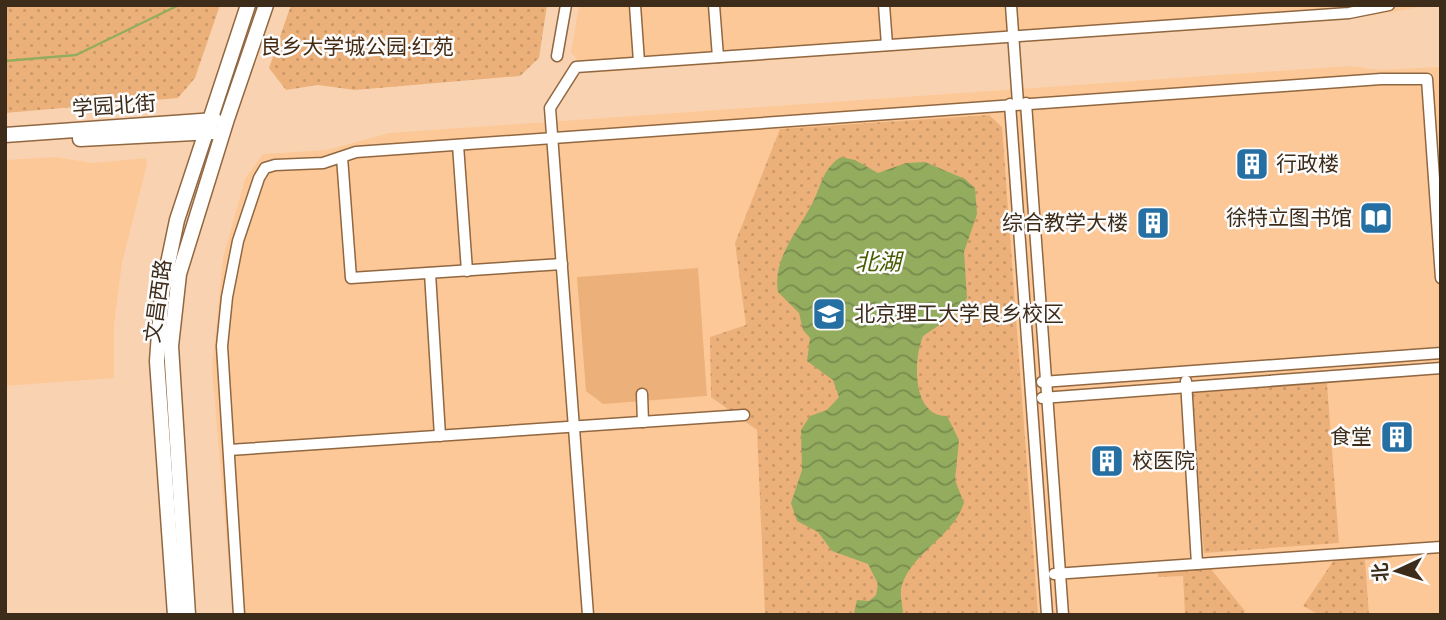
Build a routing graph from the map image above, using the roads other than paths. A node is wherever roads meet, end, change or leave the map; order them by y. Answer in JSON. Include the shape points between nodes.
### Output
{"nodes":[{"id":1,"x":566,"y":5,"type":"edge"},
{"id":2,"x":635,"y":5,"type":"edge"},
{"id":3,"x":714,"y":5,"type":"edge"},
{"id":4,"x":884,"y":5,"type":"edge"},
{"id":5,"x":1011,"y":5,"type":"edge"},
{"id":6,"x":1389,"y":5,"type":"edge"},
{"id":7,"x":246,"y":12,"type":"edge"},
{"id":8,"x":264,"y":12,"type":"edge"},
{"id":9,"x":1013,"y":36,"type":"junction"},
{"id":10,"x":887,"y":45,"type":"junction"},
{"id":11,"x":557,"y":56,"type":"dead end"},
{"id":12,"x":718,"y":57,"type":"junction"},
{"id":13,"x":639,"y":62,"type":"junction"},
{"id":14,"x":1018,"y":103,"type":"junction"},
{"id":15,"x":225,"y":125,"type":"junction"},
{"id":16,"x":207,"y":127,"type":"junction"},
{"id":17,"x":5,"y":135,"type":"edge"},
{"id":18,"x":552,"y":138,"type":"junction"},
{"id":19,"x":5,"y":145,"type":"edge"},
{"id":20,"x":458,"y":145,"type":"junction"},
{"id":21,"x":342,"y":157,"type":"junction"},
{"id":22,"x":562,"y":264,"type":"junction"},
{"id":23,"x":467,"y":271,"type":"junction"},
{"id":24,"x":430,"y":273,"type":"junction"},
{"id":25,"x":1441,"y":278,"type":"edge"},
{"id":26,"x":1441,"y":354,"type":"edge"},
{"id":27,"x":1441,"y":368,"type":"edge"},
{"id":28,"x":1185,"y":372,"type":"junction"},
{"id":29,"x":1046,"y":382,"type":"junction"},
{"id":30,"x":1031,"y":383,"type":"junction"},
{"id":31,"x":1186,"y":387,"type":"junction"},
{"id":32,"x":642,"y":394,"type":"dead end"},
{"id":33,"x":1048,"y":398,"type":"junction"},
{"id":34,"x":1032,"y":399,"type":"junction"},
{"id":35,"x":744,"y":415,"type":"dead end"},
{"id":36,"x":643,"y":422,"type":"junction"},
{"id":37,"x":574,"y":426,"type":"junction"},
{"id":38,"x":440,"y":436,"type":"junction"},
{"id":39,"x":229,"y":450,"type":"junction"},
{"id":40,"x":1441,"y":547,"type":"edge"},
{"id":41,"x":1197,"y":564,"type":"junction"},
{"id":42,"x":1060,"y":573,"type":"junction"},
{"id":43,"x":1045,"y":574,"type":"junction"},
{"id":44,"x":175,"y":615,"type":"edge"},
{"id":45,"x":188,"y":615,"type":"edge"},
{"id":46,"x":239,"y":615,"type":"edge"},
{"id":47,"x":588,"y":615,"type":"edge"},
{"id":48,"x":1047,"y":615,"type":"edge"},
{"id":49,"x":1063,"y":615,"type":"edge"}],
"edges":[{"from":1,"to":11,"type":"street"},
{"from":2,"to":13,"type":"street"},
{"from":3,"to":12,"type":"street"},
{"from":4,"to":10,"type":"street"},
{"from":5,"to":9,"type":"street"},
{"from":6,"to":9,"type":"street","via":[[1349,13]]},
{"from":7,"to":16,"type":"main road","name":"文昌西路"},
{"from":8,"to":15,"type":"main road","name":"文昌西路"},
{"from":9,"to":10,"type":"street"},
{"from":9,"to":14,"type":"street"},
{"from":10,"to":12,"type":"street"},
{"from":12,"to":13,"type":"street"},
{"from":13,"to":18,"type":"street","via":[[576,67],[550,108]]},
{"from":14,"to":18,"type":"street"},
{"from":14,"to":25,"type":"street","via":[[1427,79]]},
{"from":14,"to":29,"type":"street"},
{"from":14,"to":30,"type":"street"},
{"from":15,"to":16,"type":"main road","name":"学园北街"},
{"from":15,"to":45,"type":"main road","name":"文昌西路","via":[[179,274],[171,346]]},
{"from":16,"to":17,"type":"main road","name":"学园北街"},
{"from":16,"to":19,"type":"main road","name":"学园北街"},
{"from":16,"to":44,"type":"main road","name":"文昌西路","via":[[177,220],[162,292],[157,361]]},
{"from":18,"to":20,"type":"street"},
{"from":18,"to":22,"type":"street"},
{"from":20,"to":21,"type":"street","via":[[356,152]]},
{"from":20,"to":23,"type":"street"},
{"from":21,"to":24,"type":"street","via":[[351,278]]},
{"from":21,"to":39,"type":"street","via":[[323,163],[275,164],[265,168],[259,178],[227,297],[222,345]]},
{"from":22,"to":23,"type":"street"},
{"from":22,"to":37,"type":"street"},
{"from":23,"to":24,"type":"street"},
{"from":24,"to":38,"type":"street"},
{"from":26,"to":28,"type":"street"},
{"from":27,"to":31,"type":"street"},
{"from":28,"to":29,"type":"street"},
{"from":28,"to":31,"type":"street"},
{"from":29,"to":30,"type":"street"},
{"from":29,"to":33,"type":"street"},
{"from":30,"to":34,"type":"street"},
{"from":31,"to":33,"type":"street"},
{"from":31,"to":41,"type":"street"},
{"from":32,"to":36,"type":"street"},
{"from":33,"to":34,"type":"street"},
{"from":33,"to":42,"type":"street"},
{"from":34,"to":43,"type":"street"},
{"from":35,"to":36,"type":"street"},
{"from":36,"to":37,"type":"street"},
{"from":37,"to":38,"type":"street"},
{"from":37,"to":47,"type":"street"},
{"from":38,"to":39,"type":"street"},
{"from":39,"to":46,"type":"street"},
{"from":40,"to":41,"type":"street"},
{"from":41,"to":42,"type":"street"},
{"from":42,"to":43,"type":"street"},
{"from":42,"to":49,"type":"street"},
{"from":43,"to":48,"type":"street"}]}
